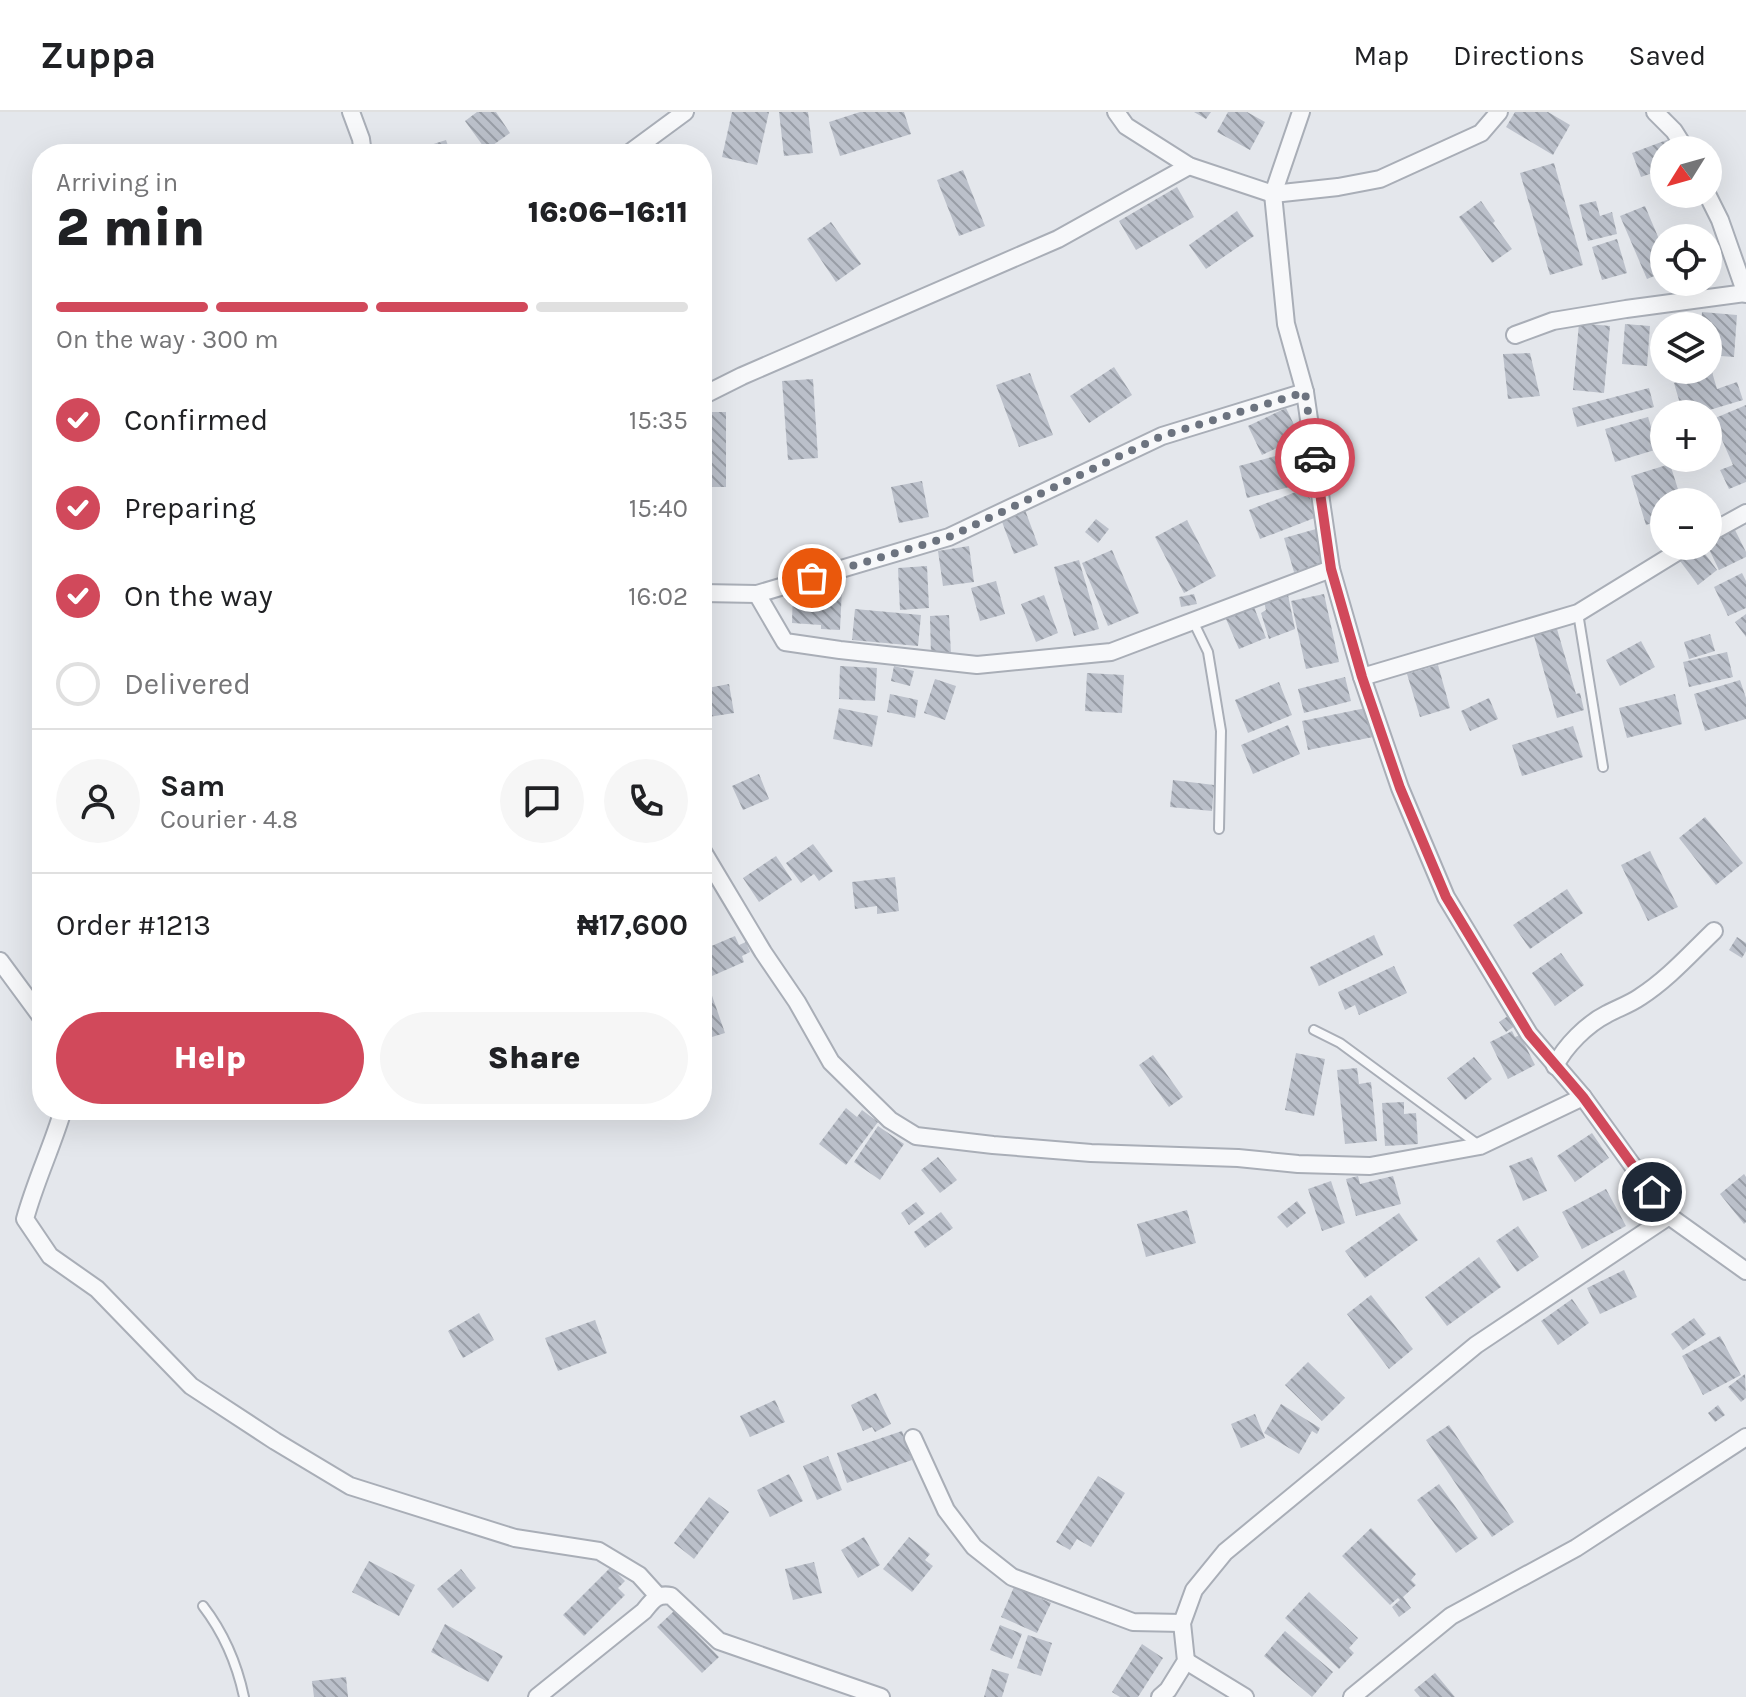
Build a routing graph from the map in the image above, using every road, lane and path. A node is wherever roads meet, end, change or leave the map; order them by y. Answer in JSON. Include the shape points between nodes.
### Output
{"nodes":[{"id":1,"x":351,"y":112,"type":"edge"},
{"id":2,"x":685,"y":112,"type":"edge"},
{"id":3,"x":1116,"y":112,"type":"edge"},
{"id":4,"x":1301,"y":112,"type":"edge"},
{"id":5,"x":1499,"y":112,"type":"edge"},
{"id":6,"x":1655,"y":112,"type":"edge"},
{"id":7,"x":1677,"y":136,"type":"edge"},
{"id":8,"x":362,"y":144,"type":"edge"},
{"id":9,"x":642,"y":144,"type":"edge"},
{"id":10,"x":1189,"y":166,"type":"junction"},
{"id":11,"x":1273,"y":194,"type":"junction"},
{"id":12,"x":1714,"y":208,"type":"edge"},
{"id":13,"x":1746,"y":294,"type":"edge"},
{"id":14,"x":1515,"y":335,"type":"dead end"},
{"id":15,"x":712,"y":391,"type":"edge"},
{"id":16,"x":1305,"y":392,"type":"junction"},
{"id":17,"x":1746,"y":513,"type":"edge"},
{"id":18,"x":1722,"y":526,"type":"edge"},
{"id":19,"x":1664,"y":560,"type":"edge"},
{"id":20,"x":1331,"y":569,"type":"junction"},
{"id":21,"x":712,"y":593,"type":"edge"},
{"id":22,"x":757,"y":594,"type":"junction"},
{"id":23,"x":1578,"y":613,"type":"junction"},
{"id":24,"x":1193,"y":621,"type":"junction"},
{"id":25,"x":1362,"y":677,"type":"junction"},
{"id":26,"x":1603,"y":767,"type":"dead end"},
{"id":27,"x":1219,"y":829,"type":"dead end"},
{"id":28,"x":712,"y":867,"type":"edge"},
{"id":29,"x":1714,"y":931,"type":"dead end"},
{"id":30,"x":0,"y":961,"type":"edge"},
{"id":31,"x":32,"y":1004,"type":"edge"},
{"id":32,"x":1314,"y":1030,"type":"dead end"},
{"id":33,"x":1555,"y":1066,"type":"junction"},
{"id":34,"x":1583,"y":1097,"type":"junction"},
{"id":35,"x":60,"y":1120,"type":"edge"},
{"id":36,"x":1480,"y":1146,"type":"junction"},
{"id":37,"x":1669,"y":1216,"type":"junction"},
{"id":38,"x":1746,"y":1271,"type":"edge"},
{"id":39,"x":1746,"y":1437,"type":"edge"},
{"id":40,"x":913,"y":1438,"type":"dead end"},
{"id":41,"x":658,"y":1596,"type":"junction"},
{"id":42,"x":203,"y":1606,"type":"dead end"},
{"id":43,"x":1182,"y":1623,"type":"junction"},
{"id":44,"x":1186,"y":1661,"type":"junction"},
{"id":45,"x":244,"y":1697,"type":"edge"},
{"id":46,"x":537,"y":1697,"type":"edge"},
{"id":47,"x":881,"y":1697,"type":"edge"},
{"id":48,"x":1160,"y":1697,"type":"edge"},
{"id":49,"x":1245,"y":1697,"type":"edge"},
{"id":50,"x":1352,"y":1697,"type":"edge"}],
"edges":[{"from":1,"to":8,"type":"street"},
{"from":2,"to":9,"type":"street"},
{"from":3,"to":10,"type":"street","via":[[1126,126]]},
{"from":4,"to":11,"type":"street"},
{"from":5,"to":11,"type":"street","via":[[1481,133],[1380,179]]},
{"from":6,"to":7,"type":"street"},
{"from":10,"to":11,"type":"street"},
{"from":10,"to":15,"type":"street","via":[[1058,239]]},
{"from":11,"to":16,"type":"street","via":[[1286,324]]},
{"from":12,"to":13,"type":"street"},
{"from":13,"to":14,"type":"street","via":[[1553,321]]},
{"from":16,"to":20,"type":"street"},
{"from":16,"to":22,"type":"street","via":[[1162,436],[949,537]]},
{"from":17,"to":18,"type":"street"},
{"from":19,"to":23,"type":"street"},
{"from":20,"to":24,"type":"street"},
{"from":20,"to":25,"type":"street"},
{"from":21,"to":22,"type":"street"},
{"from":22,"to":24,"type":"street","via":[[785,642],[977,665],[1111,652]]},
{"from":23,"to":25,"type":"street"},
{"from":23,"to":26,"type":"lane"},
{"from":24,"to":27,"type":"lane","via":[[1208,652],[1221,731]]},
{"from":25,"to":33,"type":"street","via":[[1400,788],[1446,897],[1529,1034]]},
{"from":28,"to":36,"type":"street","via":[[831,1062],[890,1120],[916,1136],[1091,1153],[1370,1166]]},
{"from":29,"to":33,"type":"street","via":[[1658,984],[1578,1036]]},
{"from":30,"to":31,"type":"street"},
{"from":32,"to":36,"type":"lane","via":[[1340,1043]]},
{"from":33,"to":34,"type":"street"},
{"from":34,"to":36,"type":"street"},
{"from":34,"to":37,"type":"street"},
{"from":35,"to":41,"type":"street","via":[[25,1219],[50,1256],[97,1289],[191,1386],[350,1486],[515,1538],[599,1551],[639,1575]]},
{"from":37,"to":38,"type":"street"},
{"from":37,"to":43,"type":"street","via":[[1476,1345],[1225,1552],[1194,1590]]},
{"from":39,"to":50,"type":"street","via":[[1576,1548],[1451,1616]]},
{"from":40,"to":43,"type":"street","via":[[946,1510],[974,1547],[1012,1577],[1133,1622]]},
{"from":41,"to":46,"type":"street"},
{"from":41,"to":47,"type":"street","via":[[671,1596],[719,1641]]},
{"from":42,"to":45,"type":"lane","via":[[226,1644]]},
{"from":43,"to":44,"type":"street"},
{"from":44,"to":48,"type":"street"},
{"from":44,"to":49,"type":"street"}]}
